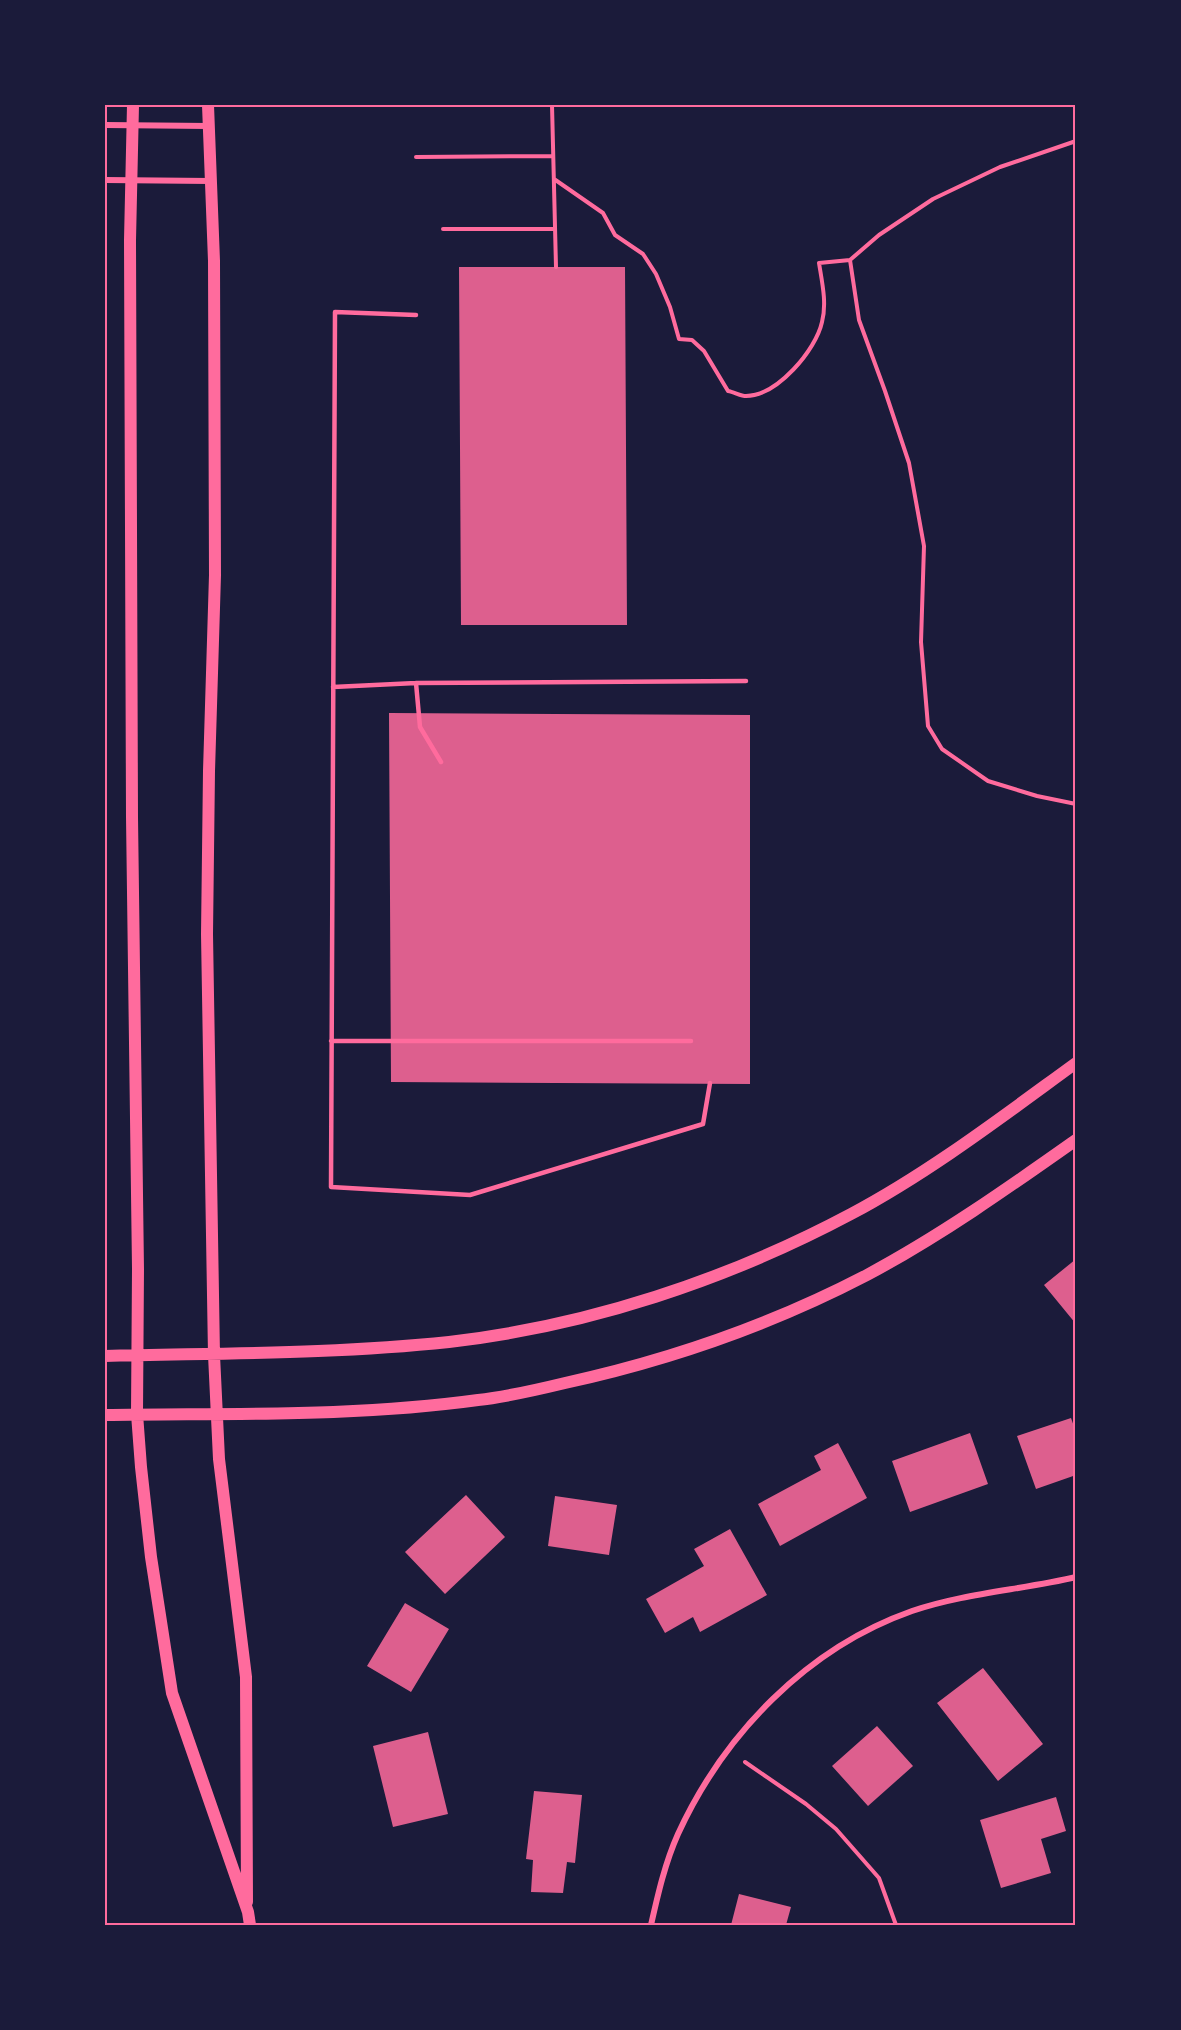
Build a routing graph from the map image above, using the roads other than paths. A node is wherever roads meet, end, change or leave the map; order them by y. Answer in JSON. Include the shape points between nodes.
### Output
{"nodes":[{"id":1,"x":133,"y":105,"type":"edge"},
{"id":2,"x":208,"y":105,"type":"edge"},
{"id":3,"x":105,"y":125,"type":"edge"},
{"id":4,"x":132,"y":125,"type":"junction"},
{"id":5,"x":209,"y":126,"type":"junction"},
{"id":6,"x":105,"y":180,"type":"edge"},
{"id":7,"x":131,"y":180,"type":"junction"},
{"id":8,"x":211,"y":181,"type":"junction"},
{"id":9,"x":416,"y":315,"type":"dead end"},
{"id":10,"x":746,"y":681,"type":"dead end"},
{"id":11,"x":416,"y":683,"type":"junction"},
{"id":12,"x":333,"y":687,"type":"junction"},
{"id":13,"x":441,"y":762,"type":"dead end"},
{"id":14,"x":331,"y":1041,"type":"junction"},
{"id":15,"x":691,"y":1041,"type":"dead end"},
{"id":16,"x":1076,"y":1063,"type":"edge"},
{"id":17,"x":710,"y":1083,"type":"dead end"},
{"id":18,"x":1076,"y":1140,"type":"edge"},
{"id":19,"x":213,"y":1354,"type":"junction"},
{"id":20,"x":138,"y":1355,"type":"junction"},
{"id":21,"x":105,"y":1356,"type":"edge"},
{"id":22,"x":215,"y":1413,"type":"junction"},
{"id":23,"x":105,"y":1414,"type":"edge"},
{"id":24,"x":137,"y":1414,"type":"junction"},
{"id":25,"x":1076,"y":1577,"type":"edge"},
{"id":26,"x":249,"y":1919,"type":"edge"},
{"id":27,"x":651,"y":1925,"type":"edge"}],
"edges":[{"from":1,"to":4,"type":"main road"},
{"from":2,"to":5,"type":"main road"},
{"from":3,"to":4,"type":"street"},
{"from":4,"to":5,"type":"street"},
{"from":4,"to":7,"type":"main road"},
{"from":5,"to":8,"type":"main road"},
{"from":6,"to":7,"type":"street"},
{"from":7,"to":8,"type":"street"},
{"from":7,"to":20,"type":"main road","via":[[131,794]]},
{"from":8,"to":19,"type":"main road","via":[[215,575],[207,934]]},
{"from":9,"to":12,"type":"lane","via":[[335,312]]},
{"from":10,"to":11,"type":"lane"},
{"from":11,"to":12,"type":"lane"},
{"from":11,"to":13,"type":"lane","via":[[420,727]]},
{"from":12,"to":14,"type":"lane"},
{"from":14,"to":15,"type":"lane"},
{"from":14,"to":17,"type":"lane","via":[[331,1187],[470,1195],[703,1124]]},
{"from":16,"to":19,"type":"main road","via":[[949,1153],[853,1213],[762,1257],[663,1294],[552,1324],[453,1341],[356,1350]]},
{"from":18,"to":22,"type":"main road","via":[[969,1215],[867,1274],[761,1324],[708,1344],[596,1376],[480,1400],[382,1410]]},
{"from":19,"to":20,"type":"main road"},
{"from":19,"to":22,"type":"main road"},
{"from":20,"to":21,"type":"main road"},
{"from":20,"to":24,"type":"main road"},
{"from":22,"to":24,"type":"main road"},
{"from":22,"to":26,"type":"main road","via":[[246,1677]]},
{"from":23,"to":24,"type":"main road"},
{"from":24,"to":26,"type":"main road","via":[[143,1502],[172,1693]]},
{"from":25,"to":27,"type":"street","via":[[956,1598],[910,1612],[857,1636],[809,1667],[766,1705],[706,1780],[678,1835],[658,1891]]}]}
